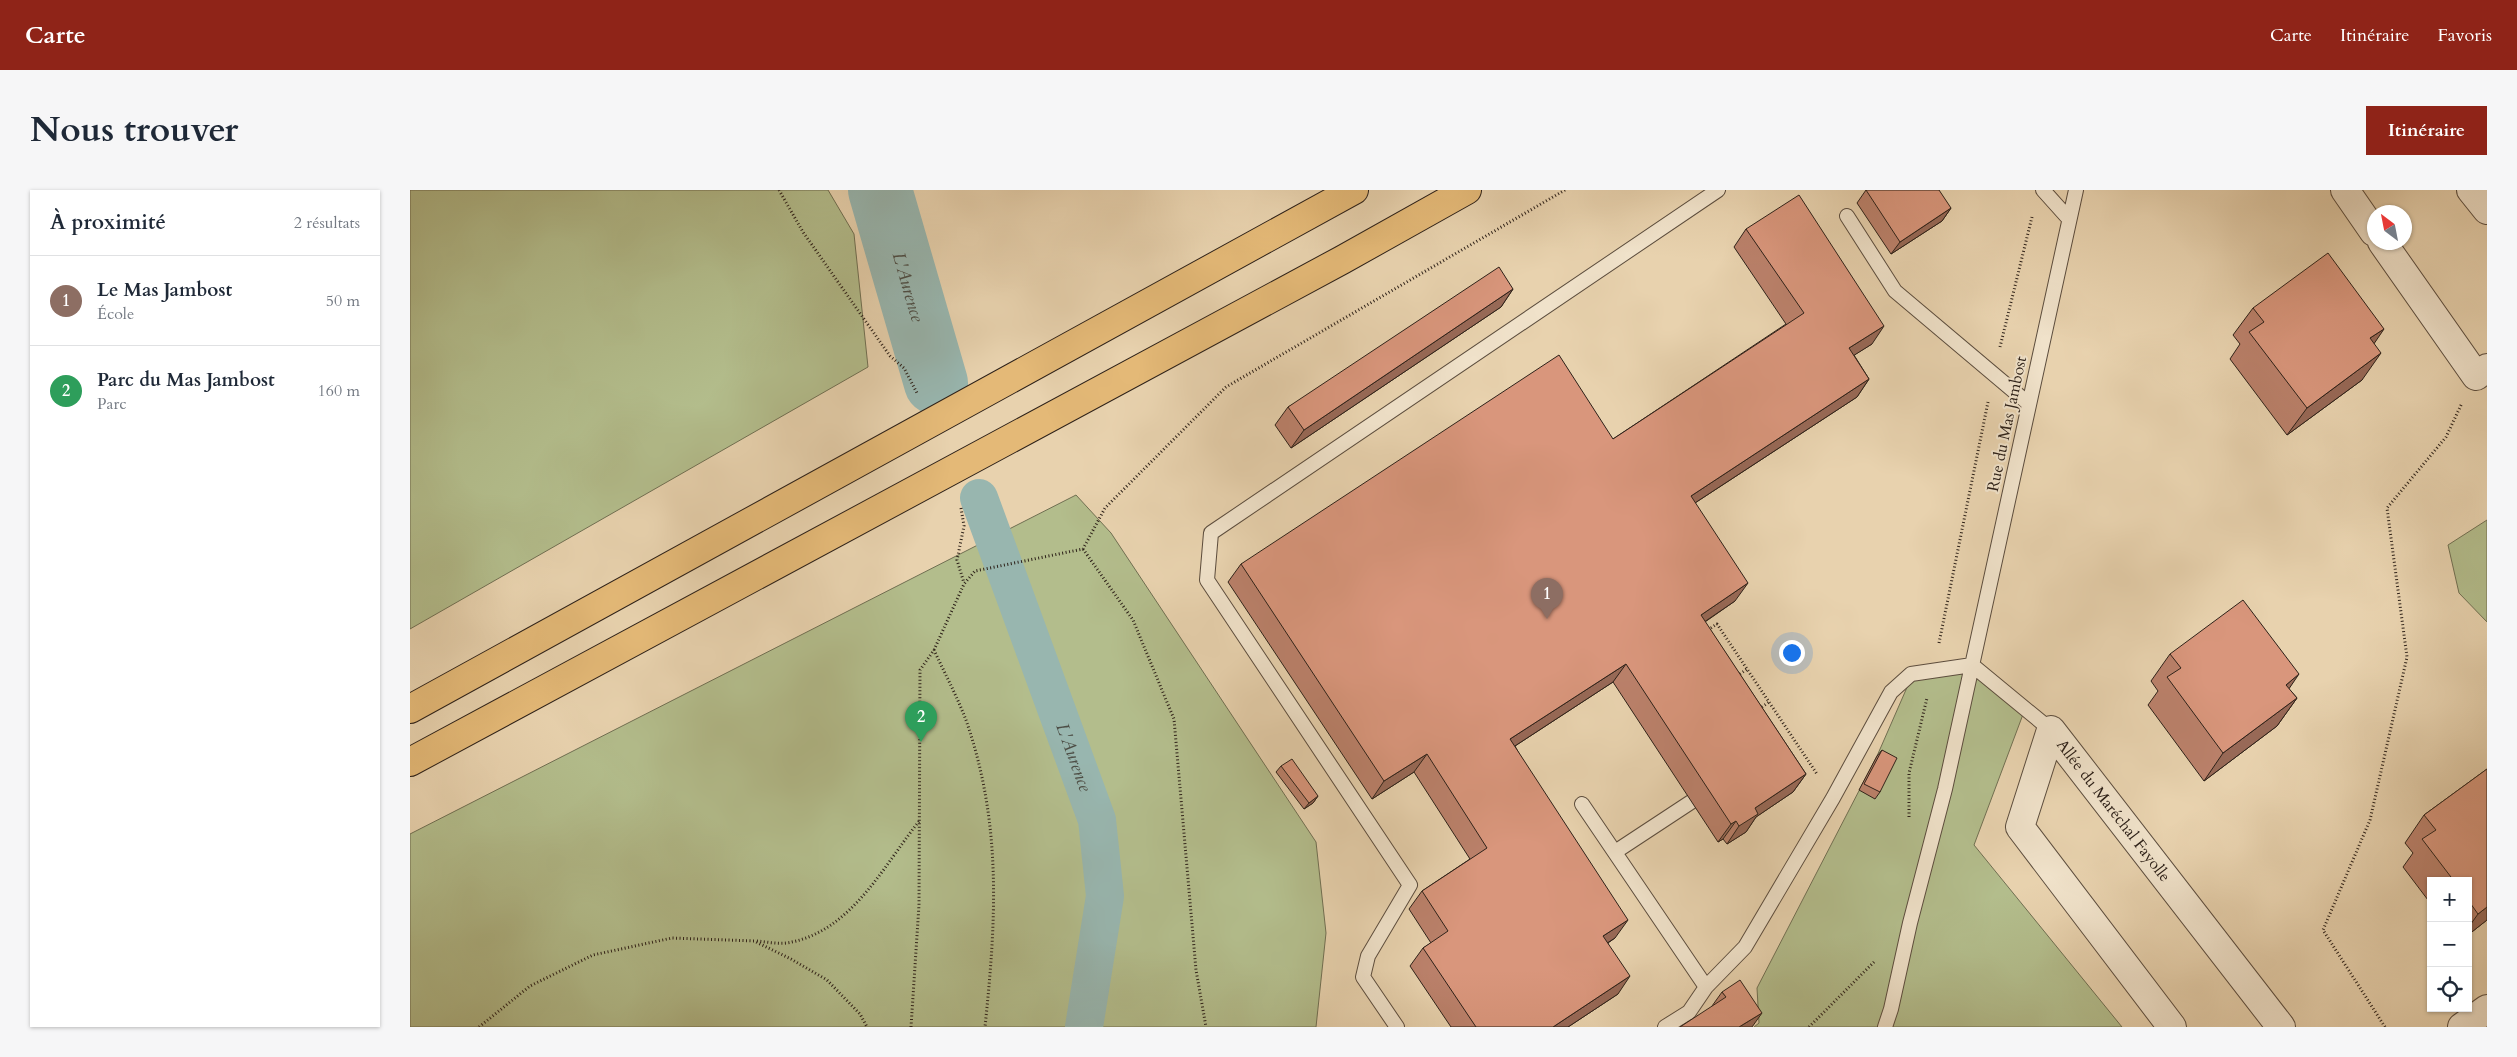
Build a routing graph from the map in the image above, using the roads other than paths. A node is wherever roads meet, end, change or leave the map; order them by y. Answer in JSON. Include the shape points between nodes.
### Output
{"nodes":[{"id":1,"x":1354,"y":190,"type":"edge"},
{"id":2,"x":1467,"y":190,"type":"edge"},
{"id":3,"x":1718,"y":190,"type":"edge"},
{"id":4,"x":2043,"y":190,"type":"edge"},
{"id":5,"x":2076,"y":190,"type":"edge"},
{"id":6,"x":2345,"y":190,"type":"edge"},
{"id":7,"x":2471,"y":190,"type":"edge"},
{"id":8,"x":2487,"y":210,"type":"edge"},
{"id":9,"x":1848,"y":216,"type":"dead end"},
{"id":10,"x":2069,"y":219,"type":"junction"},
{"id":11,"x":2367,"y":222,"type":"edge"},
{"id":12,"x":2388,"y":250,"type":"edge"},
{"id":13,"x":2481,"y":372,"type":"edge"},
{"id":14,"x":2029,"y":404,"type":"junction"},
{"id":15,"x":1972,"y":665,"type":"junction"},
{"id":16,"x":410,"y":709,"type":"edge"},
{"id":17,"x":2051,"y":730,"type":"junction"},
{"id":18,"x":410,"y":762,"type":"edge"},
{"id":19,"x":1690,"y":802,"type":"dead end"},
{"id":20,"x":1582,"y":804,"type":"dead end"},
{"id":21,"x":1615,"y":852,"type":"junction"},
{"id":22,"x":1706,"y":987,"type":"junction"},
{"id":23,"x":2487,"y":1009,"type":"edge"},
{"id":24,"x":1397,"y":1027,"type":"edge"},
{"id":25,"x":1665,"y":1027,"type":"edge"},
{"id":26,"x":1884,"y":1027,"type":"edge"},
{"id":27,"x":2172,"y":1027,"type":"edge"},
{"id":28,"x":2281,"y":1027,"type":"edge"},
{"id":29,"x":2462,"y":1027,"type":"edge"}],
"edges":[{"from":1,"to":16,"type":"highway"},
{"from":2,"to":18,"type":"highway"},
{"from":3,"to":24,"type":"lane","via":[[1212,533],[1207,580],[1410,885],[1368,956],[1363,977]]},
{"from":4,"to":10,"type":"lane"},
{"from":5,"to":10,"type":"lane","name":"Rue du Mas Jambost"},
{"from":6,"to":11,"type":"street"},
{"from":7,"to":8,"type":"street"},
{"from":9,"to":14,"type":"lane","via":[[1895,292]]},
{"from":10,"to":14,"type":"lane","name":"Rue du Mas Jambost"},
{"from":12,"to":13,"type":"street"},
{"from":14,"to":15,"type":"lane","name":"Rue du Mas Jambost"},
{"from":15,"to":17,"type":"lane"},
{"from":15,"to":22,"type":"lane","via":[[1911,674],[1891,692],[1745,947]]},
{"from":15,"to":26,"type":"lane","name":"Rue du Mas Jambost","via":[[1945,789]]},
{"from":17,"to":27,"type":"street","name":"Allée du Maréchal Fayolle","via":[[2020,827]]},
{"from":17,"to":28,"type":"street","name":"Allée du Maréchal Fayolle"},
{"from":19,"to":21,"type":"lane"},
{"from":20,"to":21,"type":"lane"},
{"from":21,"to":22,"type":"lane"},
{"from":22,"to":25,"type":"lane","via":[[1688,1012]]},
{"from":23,"to":29,"type":"street"}]}
